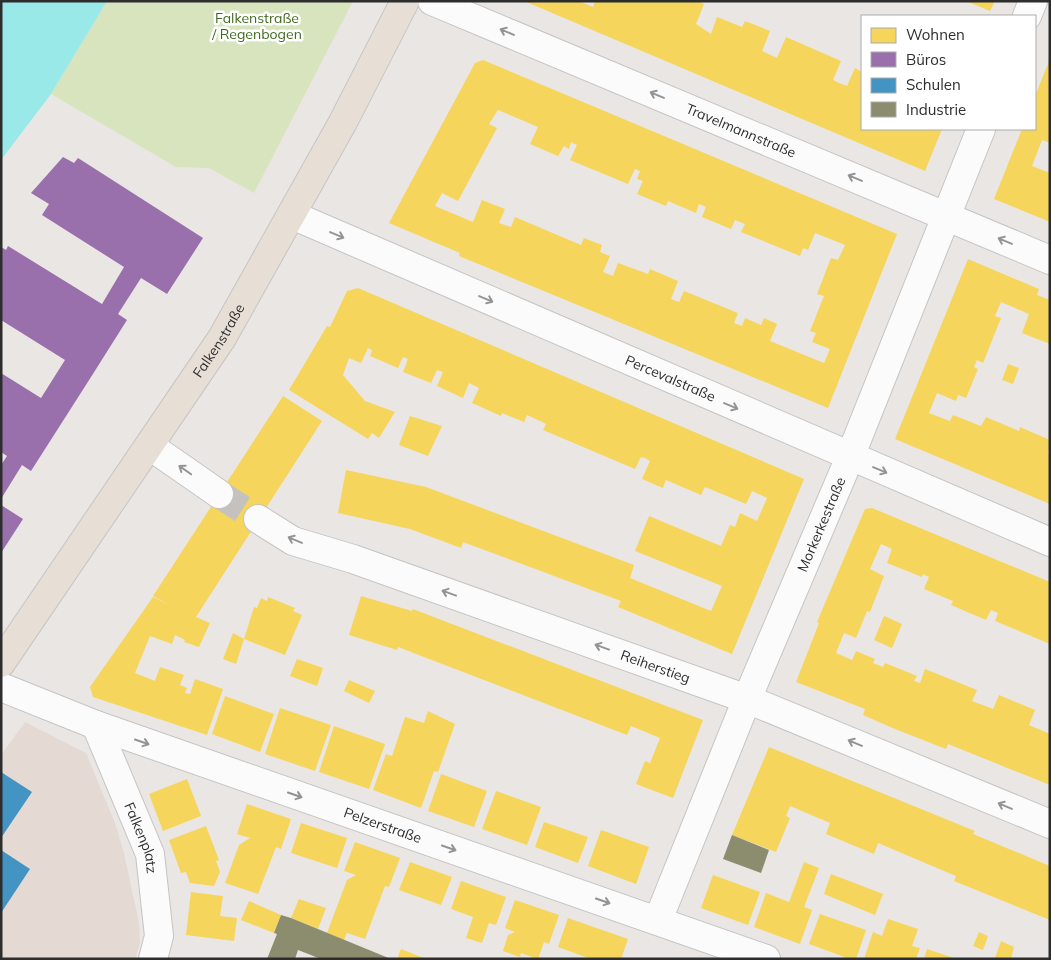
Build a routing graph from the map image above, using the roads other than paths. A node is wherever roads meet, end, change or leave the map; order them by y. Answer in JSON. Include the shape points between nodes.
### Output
{"nodes":[{"id":1,"x":405,"y":1,"type":"edge"},
{"id":2,"x":432,"y":1,"type":"edge"},
{"id":3,"x":1033,"y":1,"type":"edge"},
{"id":4,"x":1027,"y":15,"type":"edge"},
{"id":5,"x":981,"y":130,"type":"edge"},
{"id":6,"x":292,"y":215,"type":"junction"},
{"id":7,"x":945,"y":216,"type":"junction"},
{"id":8,"x":1050,"y":260,"type":"edge"},
{"id":9,"x":150,"y":446,"type":"junction"},
{"id":10,"x":850,"y":457,"type":"junction"},
{"id":11,"x":219,"y":494,"type":"tunnel mouth"},
{"id":12,"x":258,"y":519,"type":"tunnel mouth"},
{"id":13,"x":1050,"y":542,"type":"edge"},
{"id":14,"x":1,"y":663,"type":"edge"},
{"id":15,"x":1,"y":687,"type":"edge"},
{"id":16,"x":747,"y":699,"type":"junction"},
{"id":17,"x":96,"y":725,"type":"junction"},
{"id":18,"x":1050,"y":824,"type":"edge"},
{"id":19,"x":658,"y":920,"type":"junction"},
{"id":20,"x":153,"y":959,"type":"edge"},
{"id":21,"x":766,"y":959,"type":"edge"}],
"edges":[{"from":1,"to":6,"type":"main road","name":"Falkenstraße"},
{"from":7,"to":2,"type":"street","name":"Travelmannstraße","one_way":true},
{"from":3,"to":4,"type":"street"},
{"from":5,"to":7,"type":"street","name":"Morkerkestraße"},
{"from":6,"to":9,"type":"main road","name":"Falkenstraße","via":[[222,338]]},
{"from":6,"to":10,"type":"street","name":"Percevalstraße","one_way":true},
{"from":8,"to":7,"type":"street","name":"Travelmannstraße","one_way":true},
{"from":7,"to":10,"type":"street","name":"Morkerkestraße"},
{"from":11,"to":9,"type":"street","one_way":true},
{"from":9,"to":14,"type":"main road","name":"Falkenstraße"},
{"from":10,"to":13,"type":"street","name":"Percevalstraße","one_way":true},
{"from":10,"to":16,"type":"street","name":"Morkerkestraße"},
{"from":16,"to":12,"type":"street","name":"Reiherstieg","one_way":true,"via":[[353,559],[293,541]]},
{"from":15,"to":17,"type":"street","name":"Pelzerstraße"},
{"from":18,"to":16,"type":"street","name":"Reiherstieg","one_way":true},
{"from":16,"to":19,"type":"street","name":"Morkerkestraße"},
{"from":17,"to":19,"type":"street","name":"Pelzerstraße","one_way":true},
{"from":17,"to":20,"type":"street","name":"Falkenplatz","via":[[150,854],[159,936]]},
{"from":19,"to":21,"type":"street","name":"Pelzerstraße"}]}
